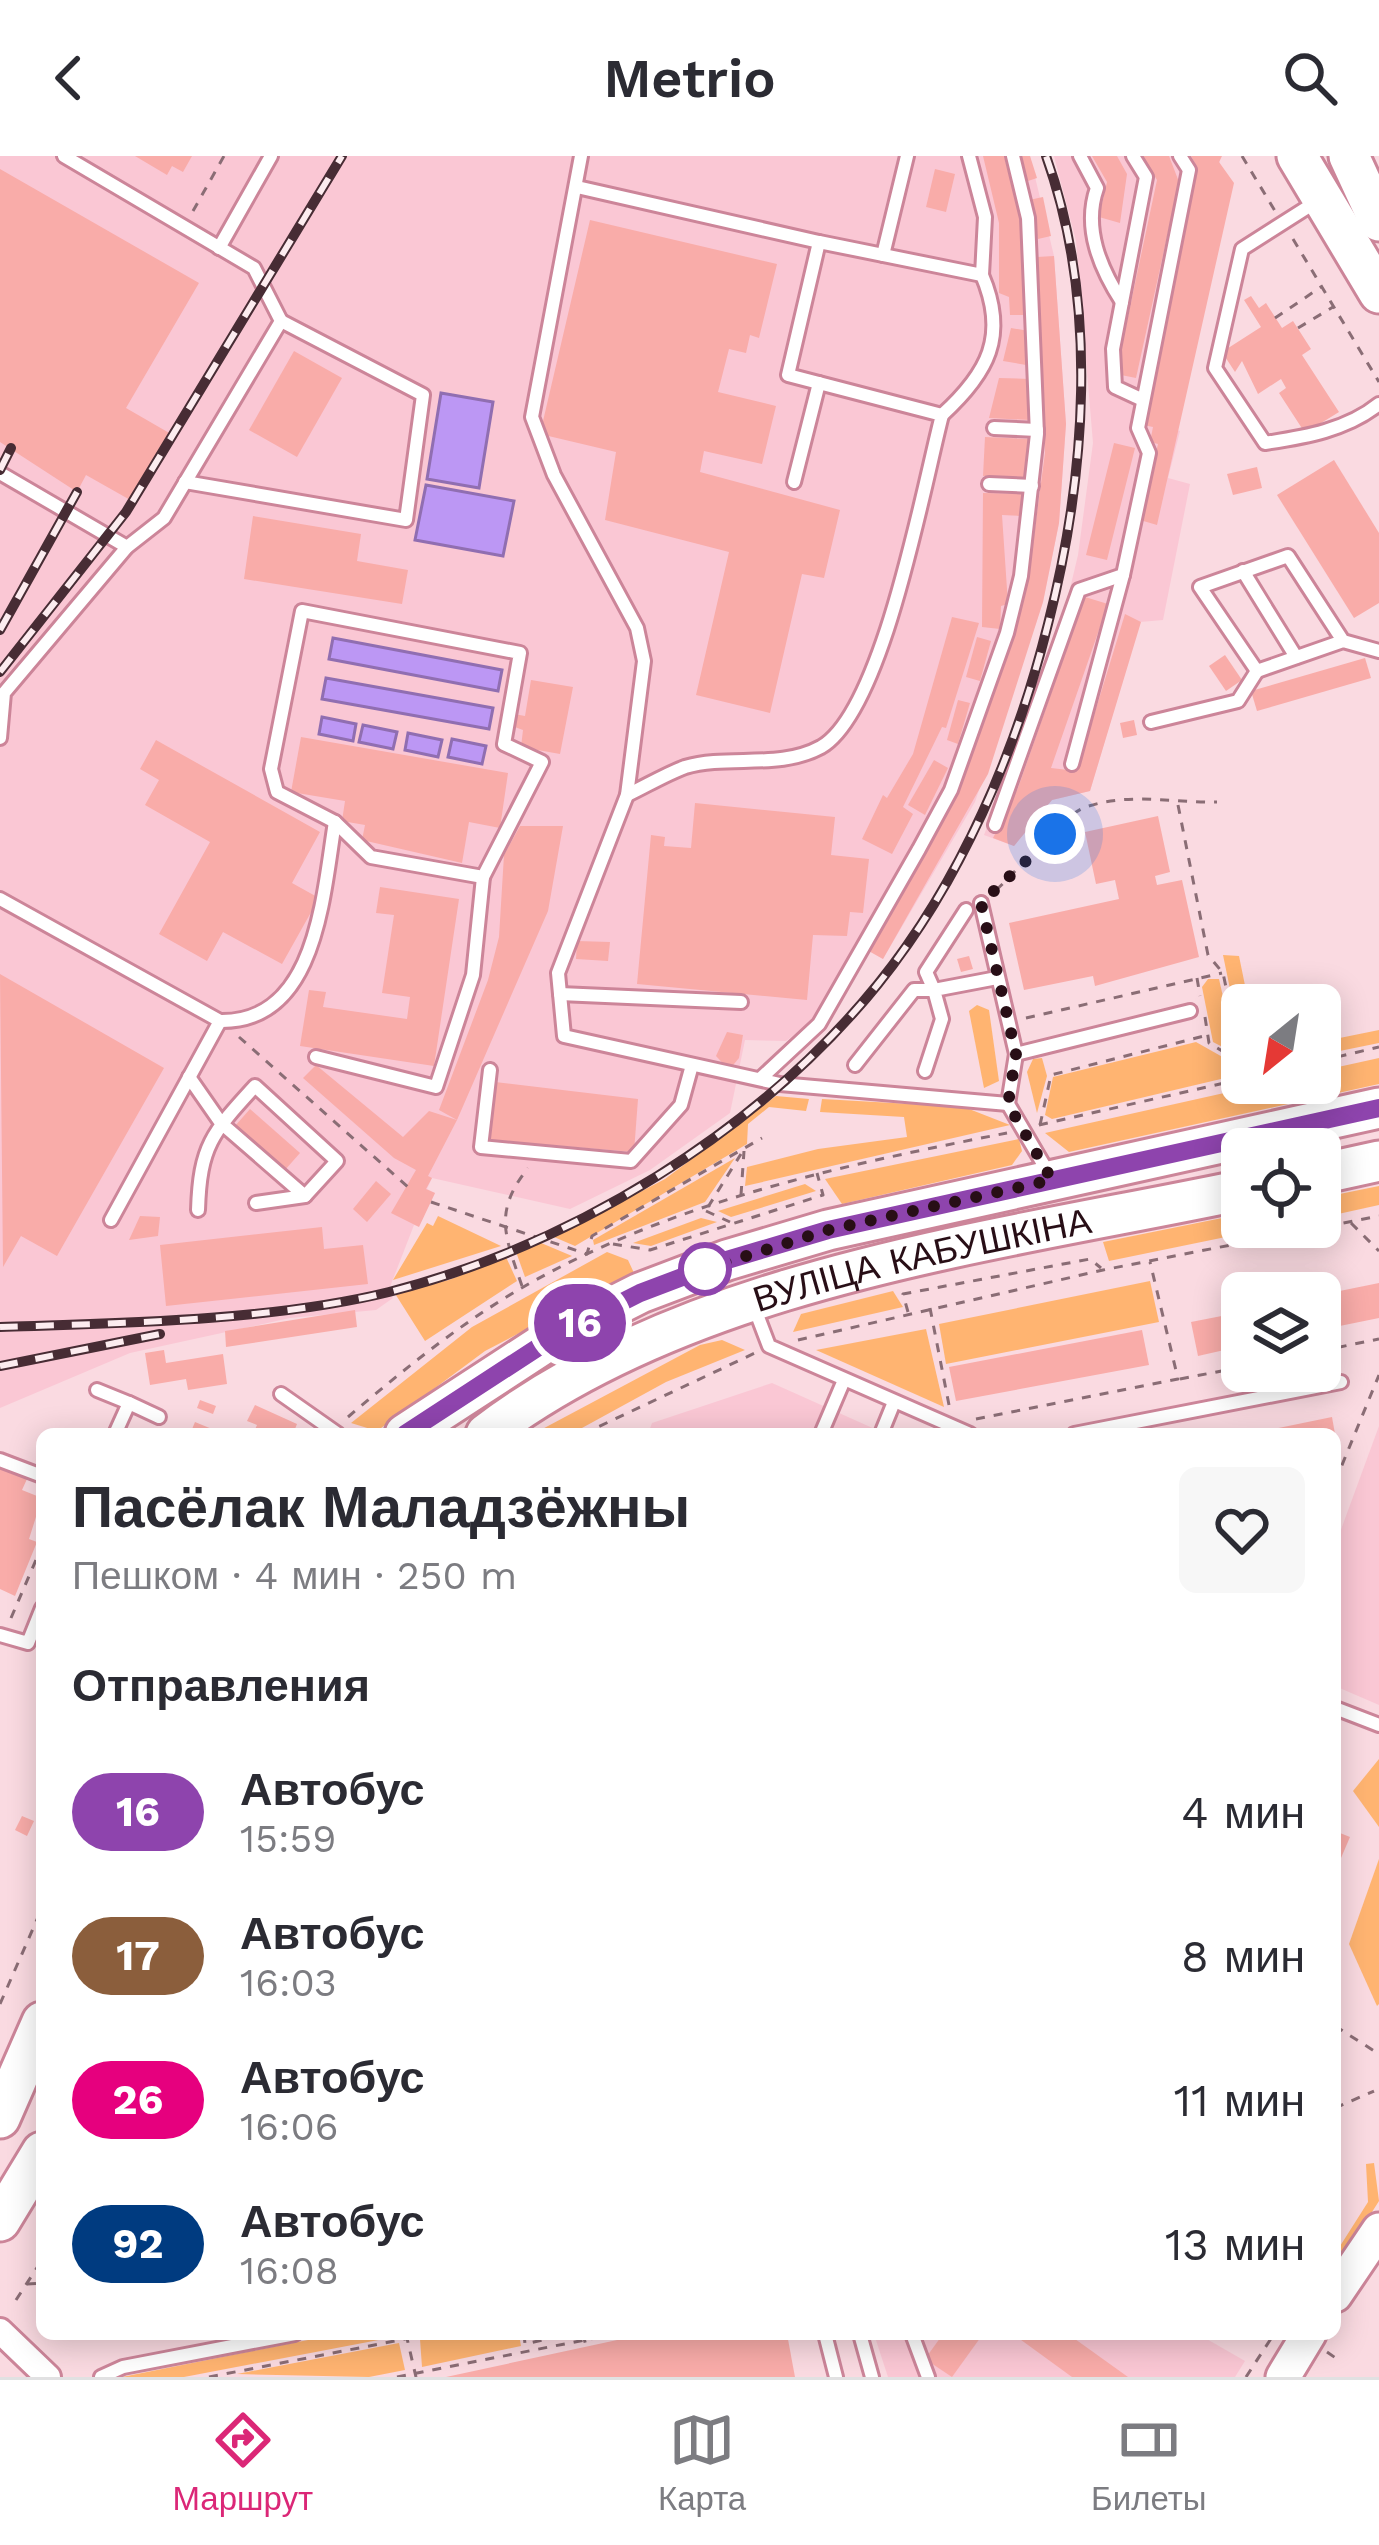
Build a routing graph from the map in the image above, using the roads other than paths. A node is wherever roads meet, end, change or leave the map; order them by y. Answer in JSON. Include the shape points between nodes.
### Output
{"nodes":[{"id":1,"x":64,"y":156,"type":"edge"},
{"id":2,"x":271,"y":156,"type":"edge"},
{"id":3,"x":581,"y":156,"type":"edge"},
{"id":4,"x":907,"y":156,"type":"edge"},
{"id":5,"x":969,"y":156,"type":"edge"},
{"id":6,"x":1013,"y":156,"type":"edge"},
{"id":7,"x":1080,"y":156,"type":"edge"},
{"id":8,"x":1133,"y":156,"type":"edge"},
{"id":9,"x":1180,"y":156,"type":"edge"},
{"id":10,"x":1297,"y":156,"type":"edge"},
{"id":11,"x":1338,"y":156,"type":"edge"},
{"id":12,"x":1349,"y":156,"type":"edge"},
{"id":13,"x":577,"y":187,"type":"junction"},
{"id":14,"x":1322,"y":198,"type":"junction"},
{"id":15,"x":1374,"y":213,"type":"edge"},
{"id":16,"x":819,"y":242,"type":"junction"},
{"id":17,"x":219,"y":248,"type":"junction"},
{"id":18,"x":883,"y":255,"type":"junction"},
{"id":19,"x":982,"y":275,"type":"junction"},
{"id":20,"x":1379,"y":293,"type":"edge"},
{"id":21,"x":1123,"y":302,"type":"junction"},
{"id":22,"x":280,"y":321,"type":"junction"},
{"id":23,"x":819,"y":383,"type":"junction"},
{"id":24,"x":1143,"y":400,"type":"junction"},
{"id":25,"x":1379,"y":404,"type":"edge"},
{"id":26,"x":942,"y":415,"type":"junction"},
{"id":27,"x":994,"y":428,"type":"dead end"},
{"id":28,"x":1037,"y":430,"type":"junction"},
{"id":29,"x":0,"y":473,"type":"edge"},
{"id":30,"x":185,"y":482,"type":"junction"},
{"id":31,"x":794,"y":482,"type":"dead end"},
{"id":32,"x":989,"y":484,"type":"dead end"},
{"id":33,"x":1032,"y":486,"type":"junction"},
{"id":34,"x":127,"y":548,"type":"junction"},
{"id":35,"x":1243,"y":572,"type":"junction"},
{"id":36,"x":1123,"y":575,"type":"junction"},
{"id":37,"x":1343,"y":641,"type":"junction"},
{"id":38,"x":1379,"y":651,"type":"edge"},
{"id":39,"x":1296,"y":658,"type":"junction"},
{"id":40,"x":1257,"y":670,"type":"junction"},
{"id":41,"x":1150,"y":722,"type":"dead end"},
{"id":42,"x":0,"y":738,"type":"edge"},
{"id":43,"x":1072,"y":764,"type":"dead end"},
{"id":44,"x":627,"y":795,"type":"junction"},
{"id":45,"x":335,"y":822,"type":"junction"},
{"id":46,"x":995,"y":825,"type":"dead end"},
{"id":47,"x":483,"y":877,"type":"junction"},
{"id":48,"x":0,"y":899,"type":"edge"},
{"id":49,"x":981,"y":903,"type":"road end"},
{"id":50,"x":966,"y":910,"type":"dead end"},
{"id":51,"x":997,"y":978,"type":"junction"},
{"id":52,"x":934,"y":990,"type":"junction"},
{"id":53,"x":560,"y":994,"type":"junction"},
{"id":54,"x":741,"y":1002,"type":"dead end"},
{"id":55,"x":1190,"y":1011,"type":"dead end"},
{"id":56,"x":220,"y":1021,"type":"junction"},
{"id":57,"x":1016,"y":1054,"type":"junction"},
{"id":58,"x":316,"y":1057,"type":"dead end"},
{"id":59,"x":692,"y":1065,"type":"junction"},
{"id":60,"x":855,"y":1065,"type":"dead end"},
{"id":61,"x":490,"y":1070,"type":"dead end"},
{"id":62,"x":925,"y":1071,"type":"dead end"},
{"id":63,"x":189,"y":1077,"type":"junction"},
{"id":64,"x":760,"y":1079,"type":"junction"},
{"id":65,"x":1008,"y":1104,"type":"junction"},
{"id":66,"x":1379,"y":1108,"type":"edge"},
{"id":67,"x":221,"y":1123,"type":"junction"},
{"id":68,"x":1379,"y":1162,"type":"edge"},
{"id":69,"x":1341,"y":1170,"type":"edge"},
{"id":70,"x":1052,"y":1180,"type":"junction"},
{"id":71,"x":1221,"y":1194,"type":"edge"},
{"id":72,"x":305,"y":1196,"type":"junction"},
{"id":73,"x":256,"y":1203,"type":"dead end"},
{"id":74,"x":198,"y":1210,"type":"dead end"},
{"id":75,"x":111,"y":1220,"type":"dead end"},
{"id":76,"x":753,"y":1304,"type":"junction"},
{"id":77,"x":844,"y":1380,"type":"junction"},
{"id":78,"x":97,"y":1390,"type":"dead end"},
{"id":79,"x":464,"y":1391,"type":"junction"},
{"id":80,"x":1290,"y":1392,"type":"edge"},
{"id":81,"x":281,"y":1394,"type":"dead end"},
{"id":82,"x":894,"y":1402,"type":"junction"},
{"id":83,"x":129,"y":1403,"type":"junction"},
{"id":84,"x":160,"y":1417,"type":"dead end"},
{"id":85,"x":118,"y":1428,"type":"edge"},
{"id":86,"x":329,"y":1428,"type":"edge"},
{"id":87,"x":413,"y":1428,"type":"edge"},
{"id":88,"x":487,"y":1428,"type":"edge"},
{"id":89,"x":495,"y":1428,"type":"edge"},
{"id":90,"x":824,"y":1428,"type":"edge"},
{"id":91,"x":883,"y":1428,"type":"edge"},
{"id":92,"x":957,"y":1428,"type":"edge"},
{"id":93,"x":1105,"y":1428,"type":"edge"},
{"id":94,"x":0,"y":1460,"type":"edge"},
{"id":95,"x":36,"y":1474,"type":"edge"},
{"id":96,"x":36,"y":1623,"type":"edge"},
{"id":97,"x":0,"y":1635,"type":"edge"},
{"id":98,"x":1341,"y":1710,"type":"edge"},
{"id":99,"x":1379,"y":1725,"type":"edge"},
{"id":100,"x":36,"y":2036,"type":"edge"},
{"id":101,"x":0,"y":2118,"type":"edge"},
{"id":102,"x":36,"y":2162,"type":"edge"},
{"id":103,"x":0,"y":2221,"type":"edge"},
{"id":104,"x":1379,"y":2230,"type":"edge"},
{"id":105,"x":1341,"y":2286,"type":"edge"},
{"id":106,"x":0,"y":2330,"type":"edge"},
{"id":107,"x":264,"y":2340,"type":"edge"},
{"id":108,"x":827,"y":2340,"type":"edge"},
{"id":109,"x":862,"y":2340,"type":"edge"},
{"id":110,"x":914,"y":2340,"type":"edge"},
{"id":111,"x":1305,"y":2340,"type":"edge"},
{"id":112,"x":47,"y":2377,"type":"edge"},
{"id":113,"x":101,"y":2377,"type":"edge"},
{"id":114,"x":836,"y":2377,"type":"edge"},
{"id":115,"x":872,"y":2377,"type":"edge"},
{"id":116,"x":928,"y":2377,"type":"edge"},
{"id":117,"x":1283,"y":2377,"type":"edge"}],
"edges":[{"from":1,"to":17,"type":"lane"},
{"from":2,"to":17,"type":"lane"},
{"from":3,"to":13,"type":"lane"},
{"from":4,"to":18,"type":"lane"},
{"from":5,"to":19,"type":"lane","via":[[986,217]]},
{"from":6,"to":28,"type":"lane","via":[[1028,218]]},
{"from":7,"to":21,"type":"lane","via":[[1097,188],[1088,212],[1103,272]]},
{"from":8,"to":21,"type":"lane","via":[[1146,177]]},
{"from":9,"to":24,"type":"lane","via":[[1189,170]]},
{"from":10,"to":14,"type":"main road"},
{"from":11,"to":15,"type":"main road"},
{"from":12,"to":15,"type":"main road"},
{"from":13,"to":16,"type":"lane"},
{"from":13,"to":44,"type":"lane","via":[[532,417],[554,475],[637,628],[644,661]]},
{"from":14,"to":20,"type":"main road"},
{"from":14,"to":25,"type":"lane","via":[[1242,249],[1215,368],[1265,442],[1306,437]]},
{"from":16,"to":18,"type":"lane"},
{"from":16,"to":23,"type":"lane","via":[[788,375]]},
{"from":17,"to":22,"type":"lane","via":[[254,268]]},
{"from":18,"to":19,"type":"lane"},
{"from":19,"to":26,"type":"lane","via":[[996,309],[981,380]]},
{"from":21,"to":24,"type":"lane","via":[[1115,387]]},
{"from":22,"to":30,"type":"lane"},
{"from":22,"to":30,"type":"lane","via":[[423,395],[406,520]]},
{"from":23,"to":26,"type":"lane"},
{"from":23,"to":31,"type":"lane"},
{"from":24,"to":36,"type":"lane","via":[[1138,428],[1149,453]]},
{"from":26,"to":44,"type":"lane","via":[[874,674],[849,719],[822,746],[783,759],[687,766]]},
{"from":27,"to":28,"type":"lane"},
{"from":28,"to":33,"type":"lane"},
{"from":29,"to":34,"type":"lane"},
{"from":30,"to":34,"type":"lane","via":[[164,518]]},
{"from":32,"to":33,"type":"lane"},
{"from":33,"to":64,"type":"lane","via":[[1012,614],[951,790],[819,1024]]},
{"from":34,"to":42,"type":"lane","via":[[4,693]]},
{"from":35,"to":37,"type":"lane","via":[[1288,556]]},
{"from":35,"to":39,"type":"lane"},
{"from":35,"to":40,"type":"lane","via":[[1200,586]]},
{"from":36,"to":43,"type":"lane"},
{"from":36,"to":46,"type":"lane","via":[[1079,590]]},
{"from":37,"to":38,"type":"lane"},
{"from":37,"to":39,"type":"lane"},
{"from":39,"to":40,"type":"lane"},
{"from":40,"to":41,"type":"lane","via":[[1238,701]]},
{"from":44,"to":53,"type":"lane","via":[[582,901],[558,973]]},
{"from":45,"to":47,"type":"lane","via":[[370,857]]},
{"from":45,"to":47,"type":"lane","via":[[277,792],[271,769],[302,611],[520,653],[504,744],[542,762]]},
{"from":45,"to":56,"type":"lane","via":[[316,938],[282,1000],[259,1018]]},
{"from":47,"to":58,"type":"lane","via":[[473,975],[436,1087]]},
{"from":48,"to":56,"type":"lane"},
{"from":49,"to":51,"type":"lane"},
{"from":50,"to":52,"type":"lane","via":[[926,972]]},
{"from":51,"to":52,"type":"lane"},
{"from":51,"to":57,"type":"lane"},
{"from":52,"to":60,"type":"lane","via":[[914,990]]},
{"from":52,"to":62,"type":"lane","via":[[942,1019]]},
{"from":53,"to":54,"type":"lane"},
{"from":53,"to":59,"type":"lane","via":[[564,1036]]},
{"from":55,"to":57,"type":"lane"},
{"from":56,"to":63,"type":"lane"},
{"from":57,"to":65,"type":"lane"},
{"from":59,"to":61,"type":"lane","via":[[681,1105],[631,1161],[481,1147]]},
{"from":59,"to":64,"type":"lane"},
{"from":63,"to":67,"type":"lane"},
{"from":63,"to":75,"type":"lane"},
{"from":64,"to":65,"type":"lane"},
{"from":65,"to":70,"type":"lane","via":[[1033,1127]]},
{"from":66,"to":70,"type":"main road","name":"ВУЛІЦА КАБУШКІНА"},
{"from":67,"to":72,"type":"lane"},
{"from":67,"to":72,"type":"lane","via":[[255,1086],[337,1161]]},
{"from":67,"to":74,"type":"lane","via":[[199,1161]]},
{"from":68,"to":69,"type":"main road"},
{"from":70,"to":79,"type":"main road","name":"ВУЛІЦА КАБУШКІНА","via":[[727,1260],[619,1304]]},
{"from":71,"to":76,"type":"main road","name":"ВУЛІЦА КАБУШКІНА","via":[[896,1263]]},
{"from":72,"to":73,"type":"lane"},
{"from":76,"to":77,"type":"lane","via":[[769,1346]]},
{"from":76,"to":89,"type":"main road","name":"ВУЛІЦА КАБУШКІНА","via":[[582,1372]]},
{"from":77,"to":82,"type":"lane"},
{"from":77,"to":90,"type":"lane"},
{"from":78,"to":83,"type":"lane"},
{"from":79,"to":87,"type":"main road","name":"ВУЛІЦА КАБУШКІНА"},
{"from":79,"to":88,"type":"main road"},
{"from":80,"to":93,"type":"lane"},
{"from":81,"to":86,"type":"lane"},
{"from":82,"to":91,"type":"lane"},
{"from":82,"to":92,"type":"lane"},
{"from":83,"to":84,"type":"lane"},
{"from":83,"to":85,"type":"lane"},
{"from":94,"to":95,"type":"lane"},
{"from":96,"to":97,"type":"lane","via":[[28,1642]]},
{"from":98,"to":99,"type":"lane"},
{"from":100,"to":101,"type":"main road"},
{"from":102,"to":103,"type":"main road"},
{"from":104,"to":105,"type":"main road"},
{"from":106,"to":112,"type":"street"},
{"from":107,"to":113,"type":"lane"},
{"from":108,"to":114,"type":"lane"},
{"from":109,"to":115,"type":"lane"},
{"from":110,"to":116,"type":"lane"},
{"from":111,"to":117,"type":"main road"}]}
